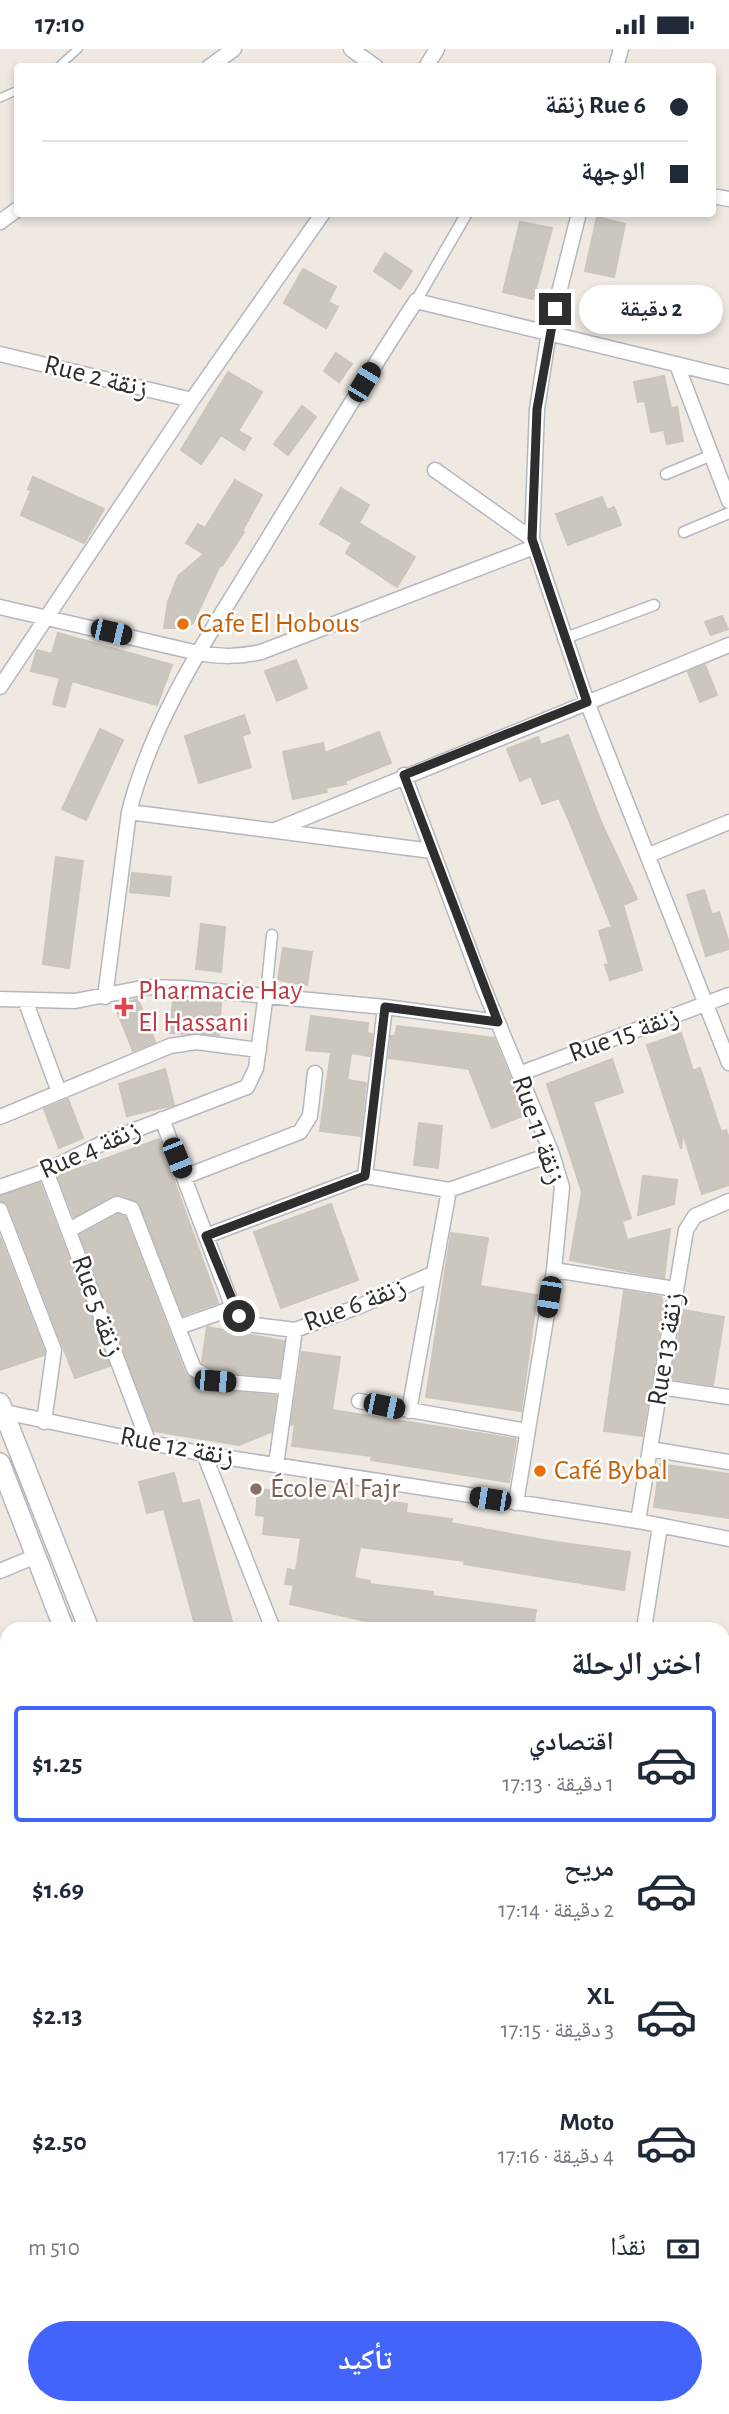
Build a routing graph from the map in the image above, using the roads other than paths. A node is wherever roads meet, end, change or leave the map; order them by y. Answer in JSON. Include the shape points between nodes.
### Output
{"nodes":[{"id":1,"x":78,"y":49,"type":"edge"},
{"id":2,"x":234,"y":49,"type":"edge"},
{"id":3,"x":351,"y":49,"type":"edge"},
{"id":4,"x":62,"y":63,"type":"edge"},
{"id":5,"x":215,"y":63,"type":"edge"},
{"id":6,"x":370,"y":63,"type":"edge"},
{"id":7,"x":320,"y":217,"type":"edge"},
{"id":8,"x":465,"y":217,"type":"edge"},
{"id":9,"x":578,"y":217,"type":"edge"},
{"id":10,"x":416,"y":301,"type":"junction"},
{"id":11,"x":548,"y":333,"type":"junction"},
{"id":12,"x":0,"y":354,"type":"edge"},
{"id":13,"x":677,"y":365,"type":"junction"},
{"id":14,"x":729,"y":377,"type":"edge"},
{"id":15,"x":192,"y":400,"type":"junction"},
{"id":16,"x":712,"y":455,"type":"junction"},
{"id":17,"x":435,"y":470,"type":"dead end"},
{"id":18,"x":666,"y":474,"type":"dead end"},
{"id":19,"x":729,"y":499,"type":"edge"},
{"id":20,"x":729,"y":513,"type":"edge"},
{"id":21,"x":684,"y":532,"type":"dead end"},
{"id":22,"x":533,"y":543,"type":"junction"},
{"id":23,"x":654,"y":605,"type":"dead end"},
{"id":24,"x":0,"y":607,"type":"edge"},
{"id":25,"x":48,"y":618,"type":"junction"},
{"id":26,"x":563,"y":639,"type":"junction"},
{"id":27,"x":729,"y":645,"type":"edge"},
{"id":28,"x":198,"y":653,"type":"junction"},
{"id":29,"x":0,"y":687,"type":"edge"},
{"id":30,"x":587,"y":702,"type":"junction"},
{"id":31,"x":404,"y":775,"type":"junction"},
{"id":32,"x":129,"y":812,"type":"junction"},
{"id":33,"x":729,"y":822,"type":"edge"},
{"id":34,"x":275,"y":830,"type":"junction"},
{"id":35,"x":432,"y":851,"type":"junction"},
{"id":36,"x":649,"y":855,"type":"junction"},
{"id":37,"x":272,"y":935,"type":"dead end"},
{"id":38,"x":265,"y":994,"type":"junction"},
{"id":39,"x":729,"y":995,"type":"edge"},
{"id":40,"x":105,"y":997,"type":"junction"},
{"id":41,"x":0,"y":999,"type":"edge"},
{"id":42,"x":25,"y":1000,"type":"junction"},
{"id":43,"x":705,"y":1005,"type":"junction"},
{"id":44,"x":385,"y":1007,"type":"junction"},
{"id":45,"x":498,"y":1022,"type":"junction"},
{"id":46,"x":260,"y":1050,"type":"junction"},
{"id":47,"x":729,"y":1063,"type":"edge"},
{"id":48,"x":315,"y":1073,"type":"dead end"},
{"id":49,"x":519,"y":1074,"type":"junction"},
{"id":50,"x":59,"y":1092,"type":"junction"},
{"id":51,"x":0,"y":1117,"type":"edge"},
{"id":52,"x":162,"y":1119,"type":"junction"},
{"id":53,"x":552,"y":1154,"type":"junction"},
{"id":54,"x":46,"y":1171,"type":"junction"},
{"id":55,"x":365,"y":1176,"type":"junction"},
{"id":56,"x":184,"y":1177,"type":"junction"},
{"id":57,"x":0,"y":1187,"type":"edge"},
{"id":58,"x":449,"y":1190,"type":"junction"},
{"id":59,"x":729,"y":1201,"type":"edge"},
{"id":60,"x":0,"y":1210,"type":"edge"},
{"id":61,"x":69,"y":1230,"type":"junction"},
{"id":62,"x":206,"y":1236,"type":"junction"},
{"id":63,"x":554,"y":1270,"type":"junction"},
{"id":64,"x":432,"y":1274,"type":"junction"},
{"id":65,"x":675,"y":1289,"type":"junction"},
{"id":66,"x":233,"y":1308,"type":"junction"},
{"id":67,"x":179,"y":1327,"type":"junction"},
{"id":68,"x":295,"y":1330,"type":"junction"},
{"id":69,"x":286,"y":1387,"type":"junction"},
{"id":70,"x":660,"y":1387,"type":"junction"},
{"id":71,"x":729,"y":1397,"type":"edge"},
{"id":72,"x":359,"y":1401,"type":"dead end"},
{"id":73,"x":1,"y":1409,"type":"edge"},
{"id":74,"x":409,"y":1411,"type":"junction"},
{"id":75,"x":44,"y":1422,"type":"junction"},
{"id":76,"x":527,"y":1431,"type":"junction"},
{"id":77,"x":148,"y":1441,"type":"junction"},
{"id":78,"x":650,"y":1449,"type":"junction"},
{"id":79,"x":204,"y":1454,"type":"junction"},
{"id":80,"x":0,"y":1462,"type":"edge"},
{"id":81,"x":729,"y":1462,"type":"edge"},
{"id":82,"x":276,"y":1465,"type":"junction"},
{"id":83,"x":516,"y":1503,"type":"junction"},
{"id":84,"x":638,"y":1521,"type":"junction"},
{"id":85,"x":660,"y":1525,"type":"junction"},
{"id":86,"x":729,"y":1539,"type":"edge"},
{"id":87,"x":36,"y":1556,"type":"junction"},
{"id":88,"x":0,"y":1571,"type":"edge"},
{"id":89,"x":61,"y":1622,"type":"edge"},
{"id":90,"x":86,"y":1622,"type":"edge"},
{"id":91,"x":270,"y":1622,"type":"edge"},
{"id":92,"x":645,"y":1622,"type":"edge"}],
"edges":[{"from":1,"to":4,"type":"lane"},
{"from":2,"to":5,"type":"street"},
{"from":3,"to":6,"type":"street"},
{"from":7,"to":15,"type":"street"},
{"from":8,"to":10,"type":"street"},
{"from":9,"to":11,"type":"street"},
{"from":10,"to":11,"type":"street"},
{"from":10,"to":28,"type":"street"},
{"from":11,"to":13,"type":"street"},
{"from":11,"to":22,"type":"street","via":[[537,409]]},
{"from":12,"to":15,"type":"street","name":"Rue 2 زنقة"},
{"from":13,"to":14,"type":"street"},
{"from":13,"to":16,"type":"street"},
{"from":15,"to":25,"type":"street"},
{"from":16,"to":18,"type":"street"},
{"from":16,"to":19,"type":"street"},
{"from":17,"to":22,"type":"street"},
{"from":20,"to":21,"type":"street"},
{"from":22,"to":26,"type":"street"},
{"from":22,"to":28,"type":"street","via":[[261,652],[222,658]]},
{"from":23,"to":26,"type":"street"},
{"from":24,"to":25,"type":"street"},
{"from":25,"to":28,"type":"street"},
{"from":25,"to":29,"type":"street"},
{"from":26,"to":30,"type":"street"},
{"from":27,"to":30,"type":"street"},
{"from":28,"to":32,"type":"street","via":[[155,738]]},
{"from":30,"to":31,"type":"street"},
{"from":30,"to":36,"type":"street"},
{"from":31,"to":34,"type":"street"},
{"from":31,"to":35,"type":"street","name":"Rue 11 زنقة"},
{"from":32,"to":34,"type":"street"},
{"from":32,"to":40,"type":"street"},
{"from":33,"to":36,"type":"street"},
{"from":34,"to":35,"type":"street"},
{"from":35,"to":45,"type":"street","name":"Rue 11 زنقة"},
{"from":36,"to":43,"type":"street"},
{"from":37,"to":38,"type":"street"},
{"from":38,"to":40,"type":"street","via":[[147,987]]},
{"from":38,"to":44,"type":"street"},
{"from":38,"to":46,"type":"street","name":"Rue 4 زنقة"},
{"from":39,"to":43,"type":"street","name":"Rue 15 زنقة"},
{"from":40,"to":42,"type":"street"},
{"from":41,"to":42,"type":"street"},
{"from":42,"to":50,"type":"street"},
{"from":43,"to":47,"type":"street"},
{"from":43,"to":49,"type":"street","name":"Rue 15 زنقة"},
{"from":44,"to":45,"type":"street"},
{"from":44,"to":55,"type":"street"},
{"from":45,"to":49,"type":"street","name":"Rue 11 زنقة"},
{"from":46,"to":50,"type":"street","via":[[183,1043]]},
{"from":46,"to":52,"type":"street","name":"Rue 4 زنقة","via":[[247,1087]]},
{"from":48,"to":56,"type":"street","via":[[310,1116],[300,1132]]},
{"from":49,"to":53,"type":"street","name":"Rue 11 زنقة"},
{"from":50,"to":51,"type":"street"},
{"from":52,"to":54,"type":"street","name":"Rue 4 زنقة"},
{"from":52,"to":56,"type":"street"},
{"from":53,"to":58,"type":"street"},
{"from":53,"to":63,"type":"street","name":"Rue 11 زنقة","via":[[562,1187]]},
{"from":54,"to":57,"type":"street","name":"Rue 4 زنقة"},
{"from":54,"to":61,"type":"street","name":"Rue 5 زنقة"},
{"from":55,"to":58,"type":"street"},
{"from":55,"to":62,"type":"street"},
{"from":56,"to":62,"type":"street"},
{"from":58,"to":64,"type":"street"},
{"from":59,"to":65,"type":"street","name":"Rue 13 زنقة","via":[[689,1222]]},
{"from":60,"to":75,"type":"street","via":[[54,1350]]},
{"from":61,"to":67,"type":"street","via":[[117,1204],[132,1209]]},
{"from":61,"to":77,"type":"street","name":"Rue 5 زنقة"},
{"from":62,"to":66,"type":"street"},
{"from":63,"to":65,"type":"street"},
{"from":63,"to":76,"type":"street","name":"Rue 11 زنقة"},
{"from":64,"to":68,"type":"street","name":"Rue 6 زنقة"},
{"from":64,"to":74,"type":"street"},
{"from":65,"to":70,"type":"street","name":"Rue 13 زنقة"},
{"from":66,"to":67,"type":"street"},
{"from":66,"to":68,"type":"street","name":"Rue 6 زنقة","via":[[254,1325]]},
{"from":67,"to":69,"type":"street","via":[[194,1369],[203,1377]]},
{"from":68,"to":69,"type":"street"},
{"from":69,"to":82,"type":"street"},
{"from":70,"to":71,"type":"street"},
{"from":70,"to":78,"type":"street","name":"Rue 13 زنقة"},
{"from":72,"to":74,"type":"street"},
{"from":73,"to":75,"type":"street","name":"Rue 12 زنقة"},
{"from":73,"to":90,"type":"main road"},
{"from":74,"to":76,"type":"street"},
{"from":75,"to":77,"type":"street","name":"Rue 12 زنقة"},
{"from":76,"to":83,"type":"street","name":"Rue 11 زنقة"},
{"from":77,"to":79,"type":"street","name":"Rue 12 زنقة"},
{"from":78,"to":81,"type":"street"},
{"from":78,"to":84,"type":"street","name":"Rue 13 زنقة"},
{"from":79,"to":82,"type":"street","name":"Rue 12 زنقة"},
{"from":79,"to":91,"type":"street"},
{"from":80,"to":87,"type":"main road"},
{"from":82,"to":83,"type":"street","name":"Rue 12 زنقة"},
{"from":83,"to":84,"type":"street","name":"Rue 12 زنقة"},
{"from":84,"to":85,"type":"street","name":"Rue 12 زنقة"},
{"from":85,"to":86,"type":"street","name":"Rue 12 زنقة"},
{"from":85,"to":92,"type":"street"},
{"from":87,"to":88,"type":"street"},
{"from":87,"to":89,"type":"main road"}]}
